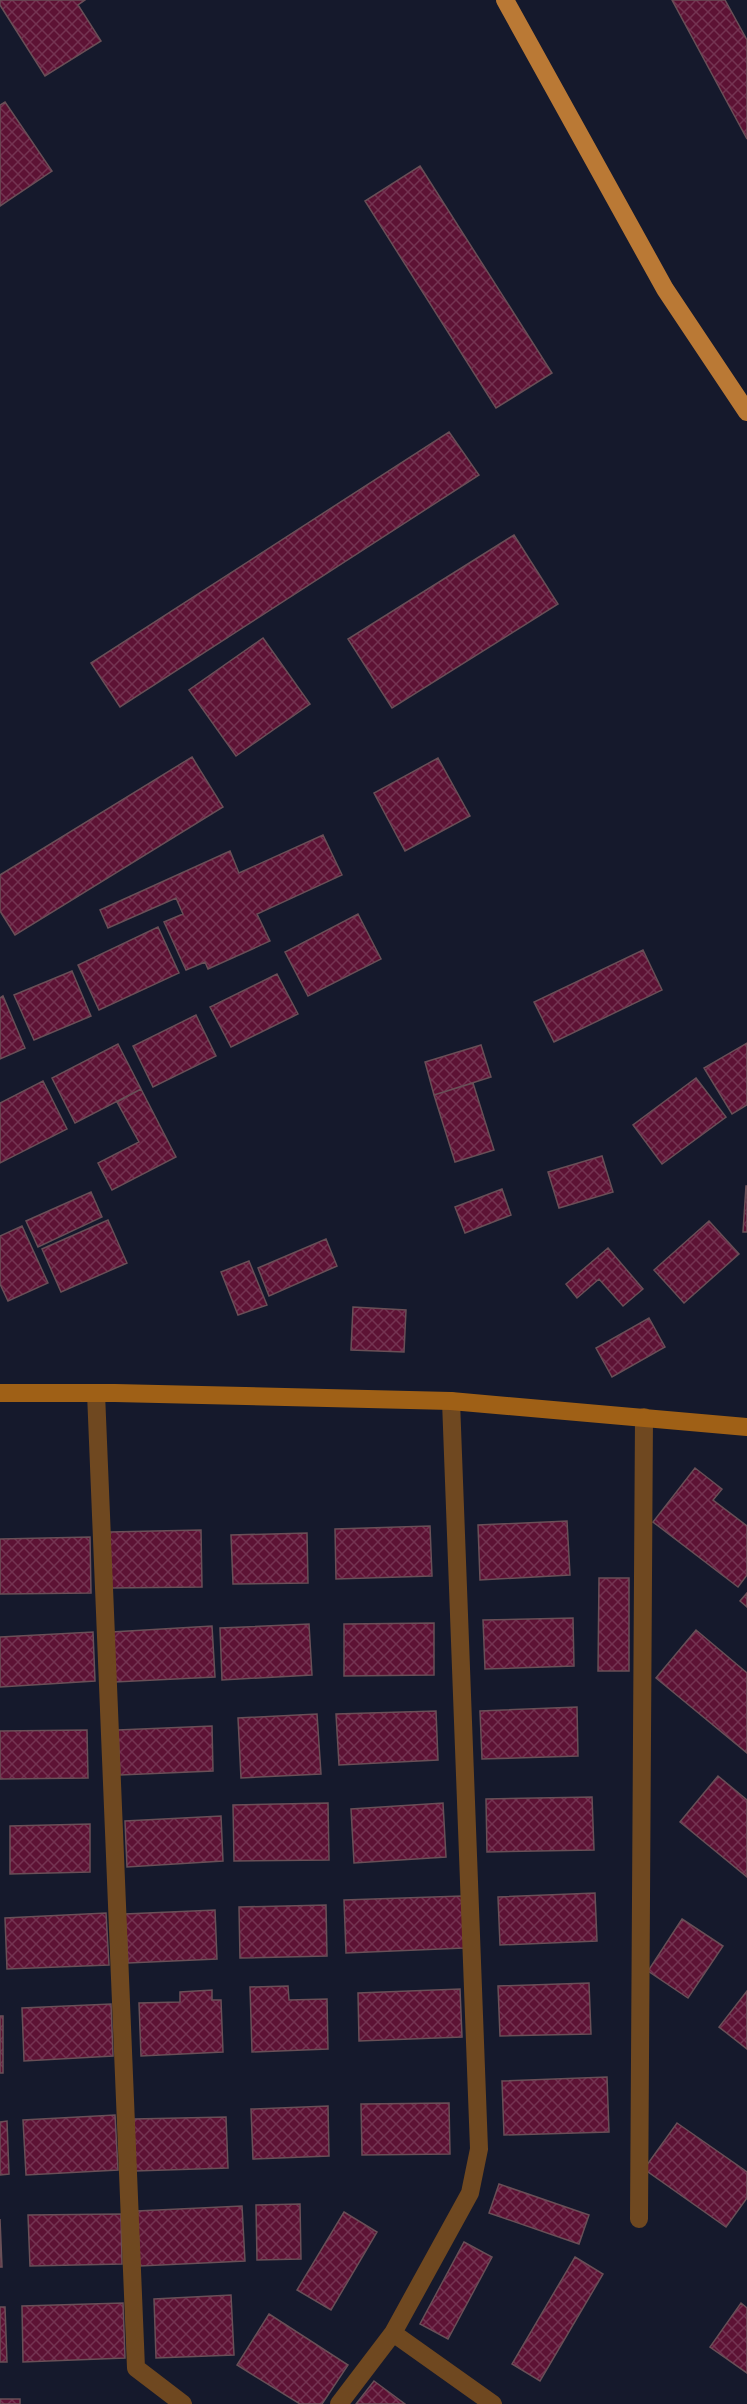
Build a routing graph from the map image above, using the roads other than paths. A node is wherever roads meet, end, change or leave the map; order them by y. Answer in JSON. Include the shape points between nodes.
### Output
{"nodes":[{"id":1,"x":505,"y":0,"type":"edge"},
{"id":2,"x":747,"y":412,"type":"edge"},
{"id":3,"x":0,"y":1393,"type":"edge"},
{"id":4,"x":96,"y":1393,"type":"junction"},
{"id":5,"x":451,"y":1401,"type":"junction"},
{"id":6,"x":644,"y":1417,"type":"junction"},
{"id":7,"x":747,"y":1426,"type":"edge"},
{"id":8,"x":639,"y":2219,"type":"dead end"},
{"id":9,"x":393,"y":2333,"type":"junction"},
{"id":10,"x":183,"y":2404,"type":"edge"},
{"id":11,"x":339,"y":2404,"type":"edge"},
{"id":12,"x":493,"y":2404,"type":"edge"}],
"edges":[{"from":1,"to":2,"type":"main road","via":[[665,289]]},
{"from":3,"to":4,"type":"main road"},
{"from":4,"to":5,"type":"main road"},
{"from":4,"to":10,"type":"street","via":[[136,2368]]},
{"from":5,"to":6,"type":"main road"},
{"from":5,"to":9,"type":"street","via":[[478,2149],[470,2193]]},
{"from":6,"to":7,"type":"main road"},
{"from":6,"to":8,"type":"street"},
{"from":9,"to":11,"type":"street"},
{"from":9,"to":12,"type":"street"}]}
